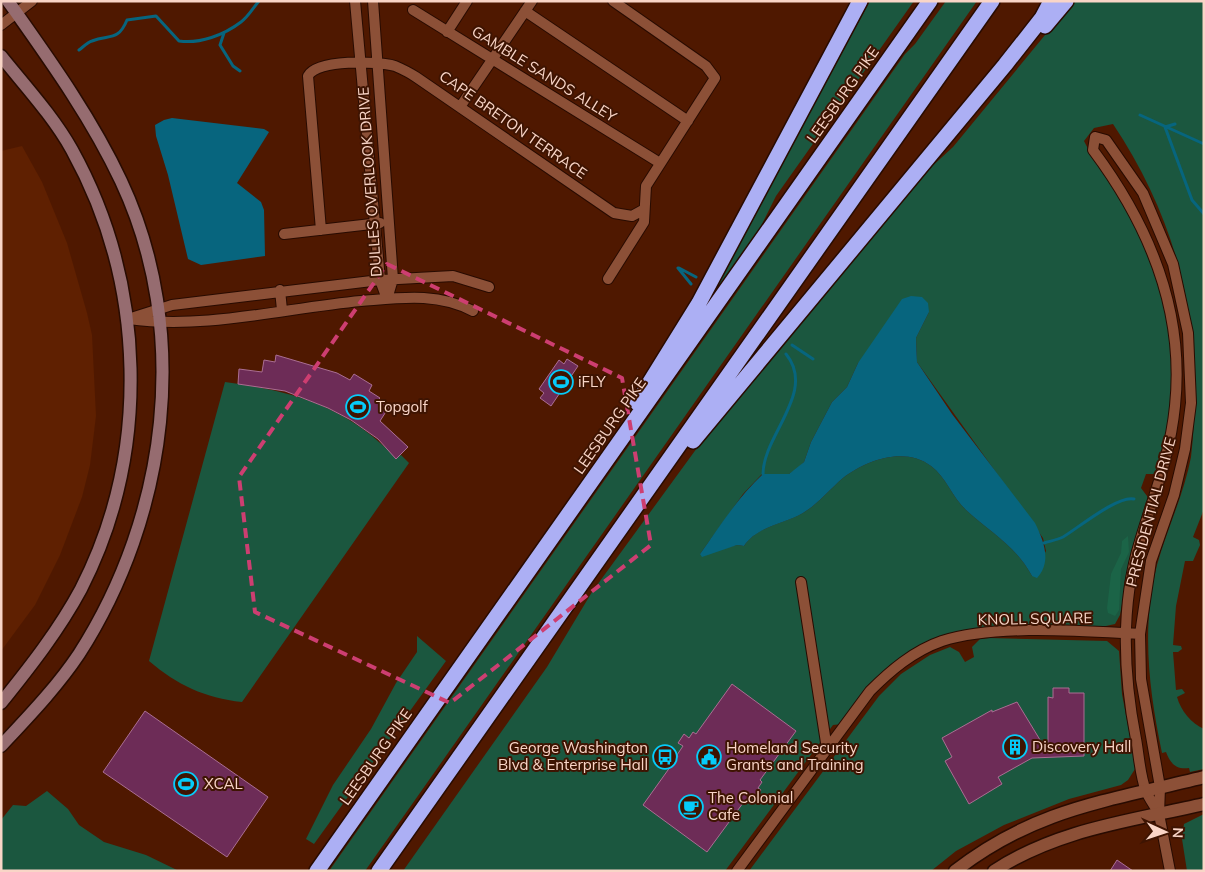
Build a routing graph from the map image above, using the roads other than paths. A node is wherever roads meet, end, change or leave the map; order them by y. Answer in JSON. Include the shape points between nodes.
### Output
{"nodes":[{"id":1,"x":8,"y":1,"type":"edge"},
{"id":2,"x":32,"y":1,"type":"edge"},
{"id":3,"x":356,"y":1,"type":"edge"},
{"id":4,"x":373,"y":1,"type":"edge"},
{"id":5,"x":467,"y":1,"type":"edge"},
{"id":6,"x":532,"y":1,"type":"edge"},
{"id":7,"x":613,"y":1,"type":"edge"},
{"id":8,"x":860,"y":1,"type":"edge"},
{"id":9,"x":930,"y":1,"type":"edge"},
{"id":10,"x":992,"y":1,"type":"edge"},
{"id":11,"x":1051,"y":1,"type":"edge"},
{"id":12,"x":1066,"y":1,"type":"edge"},
{"id":13,"x":413,"y":10,"type":"dead end"},
{"id":14,"x":525,"y":11,"type":"junction"},
{"id":15,"x":17,"y":14,"type":"junction"},
{"id":16,"x":1,"y":25,"type":"edge"},
{"id":17,"x":447,"y":32,"type":"junction"},
{"id":18,"x":1,"y":56,"type":"edge"},
{"id":19,"x":492,"y":60,"type":"junction"},
{"id":20,"x":361,"y":62,"type":"junction"},
{"id":21,"x":378,"y":64,"type":"junction"},
{"id":22,"x":1005,"y":66,"type":"junction"},
{"id":23,"x":460,"y":107,"type":"junction"},
{"id":24,"x":688,"y":121,"type":"junction"},
{"id":25,"x":660,"y":163,"type":"junction"},
{"id":26,"x":644,"y":210,"type":"junction"},
{"id":27,"x":389,"y":222,"type":"junction"},
{"id":28,"x":375,"y":224,"type":"junction"},
{"id":29,"x":321,"y":230,"type":"junction"},
{"id":30,"x":284,"y":234,"type":"dead end"},
{"id":31,"x":393,"y":279,"type":"junction"},
{"id":32,"x":608,"y":279,"type":"dead end"},
{"id":33,"x":380,"y":280,"type":"junction"},
{"id":34,"x":488,"y":287,"type":"dead end"},
{"id":35,"x":280,"y":290,"type":"junction"},
{"id":36,"x":387,"y":299,"type":"junction"},
{"id":37,"x":158,"y":308,"type":"junction"},
{"id":38,"x":282,"y":310,"type":"junction"},
{"id":39,"x":473,"y":311,"type":"dead end"},
{"id":40,"x":128,"y":319,"type":"junction"},
{"id":41,"x":160,"y":323,"type":"junction"},
{"id":42,"x":542,"y":552,"type":"junction"},
{"id":43,"x":593,"y":568,"type":"junction"},
{"id":44,"x":801,"y":582,"type":"dead end"},
{"id":45,"x":1125,"y":634,"type":"junction"},
{"id":46,"x":1140,"y":634,"type":"junction"},
{"id":47,"x":1,"y":703,"type":"edge"},
{"id":48,"x":1,"y":746,"type":"edge"},
{"id":49,"x":827,"y":749,"type":"junction"},
{"id":50,"x":1204,"y":777,"type":"edge"},
{"id":51,"x":1160,"y":787,"type":"junction"},
{"id":52,"x":1145,"y":790,"type":"junction"},
{"id":53,"x":1204,"y":804,"type":"edge"},
{"id":54,"x":1159,"y":814,"type":"junction"},
{"id":55,"x":317,"y":871,"type":"edge"},
{"id":56,"x":379,"y":871,"type":"edge"},
{"id":57,"x":737,"y":871,"type":"edge"},
{"id":58,"x":956,"y":871,"type":"edge"},
{"id":59,"x":994,"y":871,"type":"edge"},
{"id":60,"x":1170,"y":871,"type":"edge"}],
"edges":[{"from":1,"to":15,"type":"main road"},
{"from":2,"to":15,"type":"street"},
{"from":3,"to":20,"type":"street","name":"DULLES OVERLOOK DRIVE"},
{"from":4,"to":21,"type":"street","name":"DULLES OVERLOOK DRIVE"},
{"from":5,"to":17,"type":"street"},
{"from":6,"to":14,"type":"street"},
{"from":7,"to":24,"type":"street","via":[[712,73],[715,78],[712,85]]},
{"from":8,"to":42,"type":"highway","via":[[699,303]]},
{"from":9,"to":42,"type":"highway","name":"LEESBURG PIKE"},
{"from":10,"to":43,"type":"highway"},
{"from":11,"to":22,"type":"highway"},
{"from":12,"to":22,"type":"highway"},
{"from":13,"to":17,"type":"street","name":"GAMBLE SANDS ALLEY"},
{"from":14,"to":19,"type":"street"},
{"from":14,"to":24,"type":"street"},
{"from":15,"to":16,"type":"street"},
{"from":15,"to":37,"type":"main road","via":[[73,96],[121,182],[144,243]]},
{"from":17,"to":19,"type":"street","name":"GAMBLE SANDS ALLEY"},
{"from":18,"to":40,"type":"main road","via":[[52,120],[82,169],[100,208]]},
{"from":19,"to":23,"type":"street"},
{"from":19,"to":25,"type":"street","name":"GAMBLE SANDS ALLEY"},
{"from":20,"to":21,"type":"street","name":"CAPE BRETON TERRACE"},
{"from":20,"to":28,"type":"street","name":"DULLES OVERLOOK DRIVE"},
{"from":20,"to":29,"type":"street","name":"CAPE BRETON TERRACE","via":[[320,67],[308,76]]},
{"from":21,"to":23,"type":"street","name":"CAPE BRETON TERRACE","via":[[406,71]]},
{"from":21,"to":27,"type":"street","name":"DULLES OVERLOOK DRIVE"},
{"from":22,"to":43,"type":"highway","via":[[734,390]]},
{"from":23,"to":26,"type":"street","name":"CAPE BRETON TERRACE","via":[[614,213],[632,216]]},
{"from":24,"to":25,"type":"street"},
{"from":25,"to":26,"type":"street","via":[[646,186]]},
{"from":26,"to":32,"type":"street","via":[[644,222]]},
{"from":27,"to":28,"type":"street"},
{"from":27,"to":31,"type":"street","name":"DULLES OVERLOOK DRIVE"},
{"from":28,"to":29,"type":"street"},
{"from":28,"to":33,"type":"street","name":"DULLES OVERLOOK DRIVE"},
{"from":29,"to":30,"type":"street"},
{"from":31,"to":33,"type":"street"},
{"from":31,"to":34,"type":"street","via":[[453,276]]},
{"from":31,"to":36,"type":"street","name":"DULLES OVERLOOK DRIVE"},
{"from":33,"to":35,"type":"street"},
{"from":33,"to":36,"type":"street","name":"DULLES OVERLOOK DRIVE"},
{"from":35,"to":37,"type":"street"},
{"from":35,"to":38,"type":"street"},
{"from":36,"to":38,"type":"street"},
{"from":36,"to":39,"type":"street","via":[[439,298]]},
{"from":37,"to":40,"type":"street"},
{"from":37,"to":41,"type":"main road"},
{"from":38,"to":41,"type":"street"},
{"from":40,"to":41,"type":"street"},
{"from":40,"to":47,"type":"main road","via":[[131,375],[128,428],[118,488],[105,533],[59,628]]},
{"from":41,"to":48,"type":"main road","via":[[159,438],[152,480],[131,552],[79,653]]},
{"from":42,"to":55,"type":"highway","name":"LEESBURG PIKE"},
{"from":43,"to":56,"type":"highway"},
{"from":44,"to":49,"type":"street"},
{"from":45,"to":46,"type":"street","name":"KNOLL SQUARE"},
{"from":45,"to":46,"type":"street","name":"PRESIDENTIAL DRIVE","via":[[1134,564],[1162,475],[1172,428],[1176,358],[1169,310],[1157,265],[1123,191],[1094,150],[1094,137],[1106,140],[1143,193],[1162,236],[1179,286],[1190,356],[1191,403],[1185,449],[1174,495],[1151,562]]},
{"from":45,"to":49,"type":"street","name":"KNOLL SQUARE","via":[[992,632],[941,642],[886,675],[870,691]]},
{"from":45,"to":52,"type":"street","name":"PRESIDENTIAL DRIVE","via":[[1128,695]]},
{"from":46,"to":51,"type":"street","name":"PRESIDENTIAL DRIVE","via":[[1144,703]]},
{"from":49,"to":57,"type":"street","name":"KNOLL SQUARE"},
{"from":50,"to":51,"type":"street"},
{"from":51,"to":52,"type":"street"},
{"from":51,"to":54,"type":"street","name":"PRESIDENTIAL DRIVE"},
{"from":52,"to":54,"type":"street","name":"PRESIDENTIAL DRIVE"},
{"from":52,"to":58,"type":"street","via":[[1045,818],[1005,837]]},
{"from":53,"to":54,"type":"street"},
{"from":54,"to":59,"type":"street","via":[[1062,837]]},
{"from":54,"to":60,"type":"street"}]}
